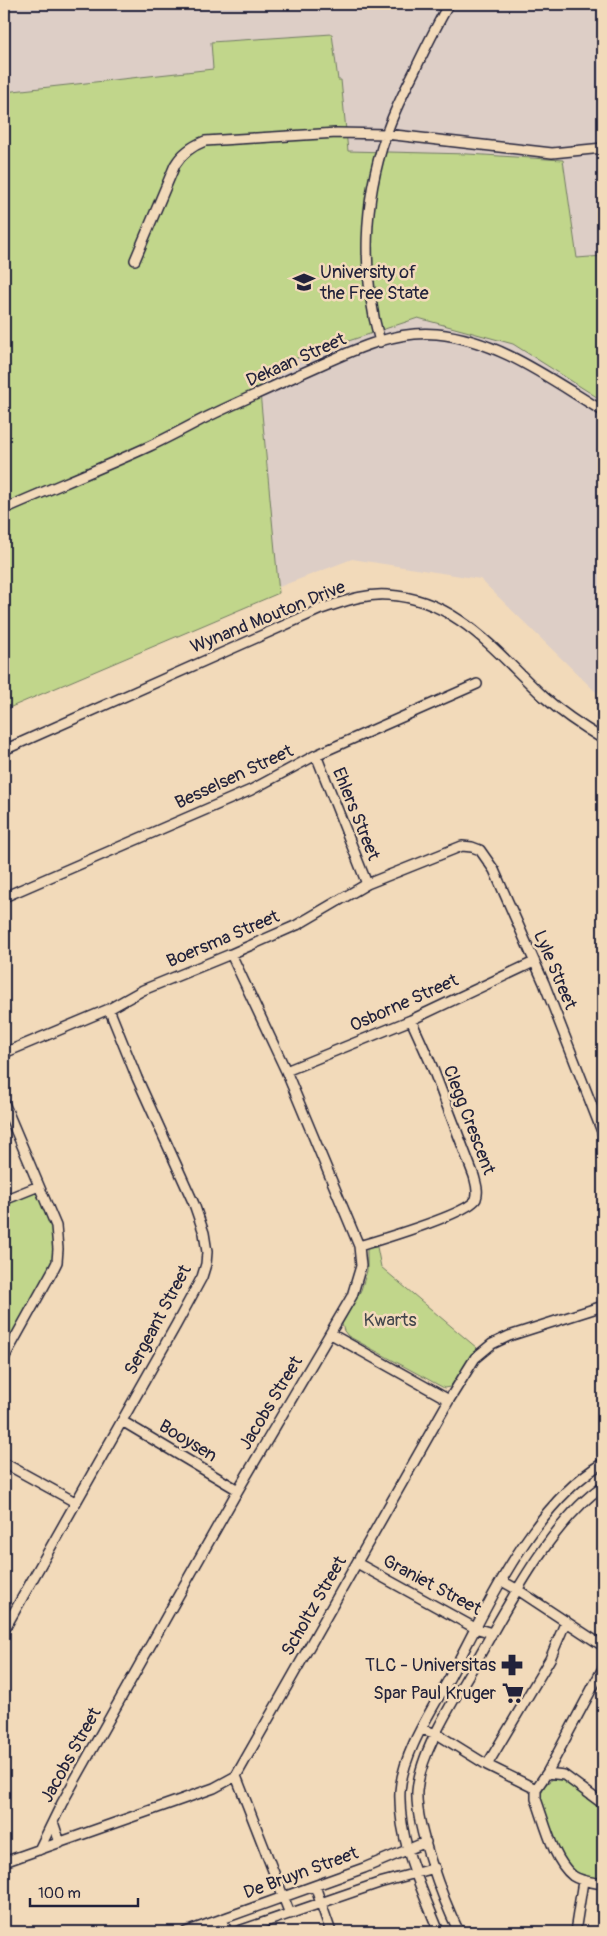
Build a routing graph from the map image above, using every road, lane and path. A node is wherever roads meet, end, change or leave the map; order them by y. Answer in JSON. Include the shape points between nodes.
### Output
{"nodes":[{"id":1,"x":449,"y":4,"type":"edge"},
{"id":2,"x":386,"y":134,"type":"junction"},
{"id":3,"x":603,"y":148,"type":"edge"},
{"id":4,"x":135,"y":260,"type":"dead end"},
{"id":5,"x":380,"y":342,"type":"junction"},
{"id":6,"x":603,"y":411,"type":"edge"},
{"id":7,"x":4,"y":509,"type":"edge"},
{"id":8,"x":477,"y":684,"type":"dead end"},
{"id":9,"x":603,"y":739,"type":"edge"},
{"id":10,"x":4,"y":750,"type":"edge"},
{"id":11,"x":316,"y":755,"type":"junction"},
{"id":12,"x":452,"y":850,"type":"joint"},
{"id":13,"x":367,"y":884,"type":"junction"},
{"id":14,"x":4,"y":897,"type":"edge"},
{"id":15,"x":231,"y":954,"type":"junction"},
{"id":16,"x":534,"y":962,"type":"junction"},
{"id":17,"x":109,"y":1009,"type":"junction"},
{"id":18,"x":411,"y":1020,"type":"junction"},
{"id":19,"x":4,"y":1052,"type":"edge"},
{"id":20,"x":286,"y":1070,"type":"junction"},
{"id":21,"x":4,"y":1103,"type":"edge"},
{"id":22,"x":603,"y":1134,"type":"edge"},
{"id":23,"x":39,"y":1186,"type":"junction"},
{"id":24,"x":4,"y":1200,"type":"edge"},
{"id":25,"x":359,"y":1246,"type":"junction"},
{"id":26,"x":603,"y":1306,"type":"edge"},
{"id":27,"x":331,"y":1334,"type":"junction"},
{"id":28,"x":4,"y":1358,"type":"edge"},
{"id":29,"x":448,"y":1400,"type":"junction"},
{"id":30,"x":122,"y":1421,"type":"junction"},
{"id":31,"x":4,"y":1463,"type":"edge"},
{"id":32,"x":603,"y":1463,"type":"edge"},
{"id":33,"x":603,"y":1486,"type":"edge"},
{"id":34,"x":238,"y":1490,"type":"junction"},
{"id":35,"x":75,"y":1502,"type":"junction"},
{"id":36,"x":358,"y":1563,"type":"junction"},
{"id":37,"x":502,"y":1582,"type":"junction"},
{"id":38,"x":518,"y":1590,"type":"junction"},
{"id":39,"x":566,"y":1621,"type":"junction"},
{"id":40,"x":475,"y":1628,"type":"junction"},
{"id":41,"x":4,"y":1630,"type":"edge"},
{"id":42,"x":492,"y":1634,"type":"junction"},
{"id":43,"x":603,"y":1646,"type":"edge"},
{"id":44,"x":603,"y":1668,"type":"edge"},
{"id":45,"x":421,"y":1729,"type":"junction"},
{"id":46,"x":437,"y":1734,"type":"junction"},
{"id":47,"x":487,"y":1765,"type":"junction"},
{"id":48,"x":547,"y":1773,"type":"junction"},
{"id":49,"x":236,"y":1776,"type":"junction"},
{"id":50,"x":536,"y":1789,"type":"junction"},
{"id":51,"x":603,"y":1804,"type":"edge"},
{"id":52,"x":53,"y":1822,"type":"junction"},
{"id":53,"x":426,"y":1842,"type":"junction"},
{"id":54,"x":60,"y":1843,"type":"junction"},
{"id":55,"x":408,"y":1848,"type":"junction"},
{"id":56,"x":39,"y":1850,"type":"junction"},
{"id":57,"x":4,"y":1862,"type":"edge"},
{"id":58,"x":435,"y":1868,"type":"junction"},
{"id":59,"x":415,"y":1872,"type":"junction"},
{"id":60,"x":582,"y":1881,"type":"junction"},
{"id":61,"x":603,"y":1884,"type":"edge"},
{"id":62,"x":315,"y":1886,"type":"junction"},
{"id":63,"x":284,"y":1898,"type":"junction"},
{"id":64,"x":320,"y":1903,"type":"junction"},
{"id":65,"x":290,"y":1914,"type":"junction"},
{"id":66,"x":222,"y":1919,"type":"junction"},
{"id":67,"x":186,"y":1932,"type":"edge"},
{"id":68,"x":228,"y":1932,"type":"edge"},
{"id":69,"x":236,"y":1932,"type":"edge"},
{"id":70,"x":330,"y":1932,"type":"edge"},
{"id":71,"x":439,"y":1932,"type":"edge"},
{"id":72,"x":459,"y":1932,"type":"edge"},
{"id":73,"x":575,"y":1932,"type":"edge"}],
"edges":[{"from":1,"to":2,"type":"street"},
{"from":2,"to":3,"type":"street","via":[[552,153]]},
{"from":2,"to":4,"type":"street","via":[[326,133],[205,141],[196,145],[175,165]]},
{"from":2,"to":5,"type":"street","via":[[371,194],[367,254],[371,308]]},
{"from":5,"to":6,"type":"street","name":"Dekaan Street","via":[[420,333],[467,339],[511,356]]},
{"from":5,"to":7,"type":"street","name":"Dekaan Street","via":[[316,367],[151,446]]},
{"from":8,"to":11,"type":"street","name":"Besselsen Street"},
{"from":9,"to":10,"type":"street","name":"Wynand Mouton Drive","via":[[546,698],[478,632],[459,619],[408,597],[387,595],[365,596],[321,609]]},
{"from":11,"to":13,"type":"street","name":"Ehlers Street"},
{"from":11,"to":14,"type":"street","name":"Besselsen Street","via":[[251,790]]},
{"from":12,"to":13,"type":"street","name":"Boersma Street"},
{"from":12,"to":16,"type":"street","name":"Lyle Street","via":[[472,847],[486,857]]},
{"from":13,"to":15,"type":"street","name":"Boersma Street","via":[[297,924]]},
{"from":15,"to":17,"type":"street","name":"Boersma Street","via":[[143,990]]},
{"from":15,"to":20,"type":"street","name":"Jacobs Street"},
{"from":16,"to":18,"type":"street","name":"Osborne Street"},
{"from":16,"to":22,"type":"street","name":"Lyle Street"},
{"from":17,"to":19,"type":"street","name":"Boersma Street"},
{"from":17,"to":30,"type":"street","name":"Sergeant Street","via":[[194,1204],[207,1252],[202,1277]]},
{"from":18,"to":20,"type":"street","name":"Osborne Street"},
{"from":18,"to":25,"type":"street","name":"Clegg Crescent","via":[[478,1190],[468,1207]]},
{"from":20,"to":25,"type":"street","name":"Jacobs Street"},
{"from":21,"to":23,"type":"street"},
{"from":23,"to":24,"type":"street"},
{"from":23,"to":28,"type":"street","via":[[56,1226],[57,1262]]},
{"from":25,"to":27,"type":"street","name":"Jacobs Street","via":[[362,1266],[358,1281]]},
{"from":26,"to":29,"type":"street","name":"Scholtz Street","via":[[492,1344],[475,1358]]},
{"from":27,"to":29,"type":"street"},
{"from":27,"to":34,"type":"street","name":"Jacobs Street"},
{"from":29,"to":36,"type":"street","name":"Scholtz Street"},
{"from":30,"to":34,"type":"street","name":"Booysen"},
{"from":30,"to":35,"type":"street","name":"Sergeant Street"},
{"from":31,"to":35,"type":"street"},
{"from":32,"to":37,"type":"street","via":[[565,1494],[547,1515]]},
{"from":33,"to":38,"type":"street","via":[[568,1518]]},
{"from":34,"to":52,"type":"street","name":"Jacobs Street"},
{"from":35,"to":41,"type":"street","name":"Sergeant Street"},
{"from":36,"to":40,"type":"street","name":"Graniet Street"},
{"from":36,"to":49,"type":"street","name":"Scholtz Street"},
{"from":37,"to":38,"type":"street"},
{"from":37,"to":40,"type":"street"},
{"from":38,"to":39,"type":"street"},
{"from":38,"to":42,"type":"street"},
{"from":39,"to":43,"type":"street"},
{"from":39,"to":47,"type":"street","via":[[550,1659]]},
{"from":40,"to":42,"type":"street","name":"Graniet Street"},
{"from":40,"to":45,"type":"street"},
{"from":42,"to":46,"type":"street"},
{"from":44,"to":48,"type":"street"},
{"from":45,"to":46,"type":"street"},
{"from":45,"to":55,"type":"street","via":[[400,1788],[401,1824]]},
{"from":46,"to":47,"type":"street"},
{"from":46,"to":53,"type":"street","via":[[424,1762],[417,1790]]},
{"from":47,"to":50,"type":"street"},
{"from":48,"to":50,"type":"street"},
{"from":48,"to":51,"type":"street","via":[[564,1775]]},
{"from":49,"to":54,"type":"street","via":[[214,1788]]},
{"from":49,"to":63,"type":"street"},
{"from":50,"to":60,"type":"street","via":[[536,1799],[560,1862]]},
{"from":52,"to":54,"type":"street"},
{"from":52,"to":56,"type":"street","name":"Jacobs Street"},
{"from":53,"to":55,"type":"street","name":"De Bruyn Street"},
{"from":53,"to":58,"type":"street"},
{"from":54,"to":56,"type":"street"},
{"from":55,"to":59,"type":"street"},
{"from":55,"to":62,"type":"street","name":"De Bruyn Street"},
{"from":56,"to":57,"type":"street"},
{"from":58,"to":59,"type":"street","name":"De Bruyn Street"},
{"from":58,"to":72,"type":"street"},
{"from":59,"to":64,"type":"street","name":"De Bruyn Street"},
{"from":59,"to":71,"type":"street"},
{"from":60,"to":61,"type":"street"},
{"from":60,"to":73,"type":"street"},
{"from":62,"to":63,"type":"street","name":"De Bruyn Street"},
{"from":62,"to":64,"type":"street"},
{"from":63,"to":65,"type":"street"},
{"from":63,"to":66,"type":"street","name":"De Bruyn Street"},
{"from":64,"to":65,"type":"street","name":"De Bruyn Street"},
{"from":64,"to":70,"type":"street"},
{"from":65,"to":69,"type":"street","name":"De Bruyn Street"},
{"from":66,"to":67,"type":"street","name":"De Bruyn Street"},
{"from":66,"to":68,"type":"street"}]}
